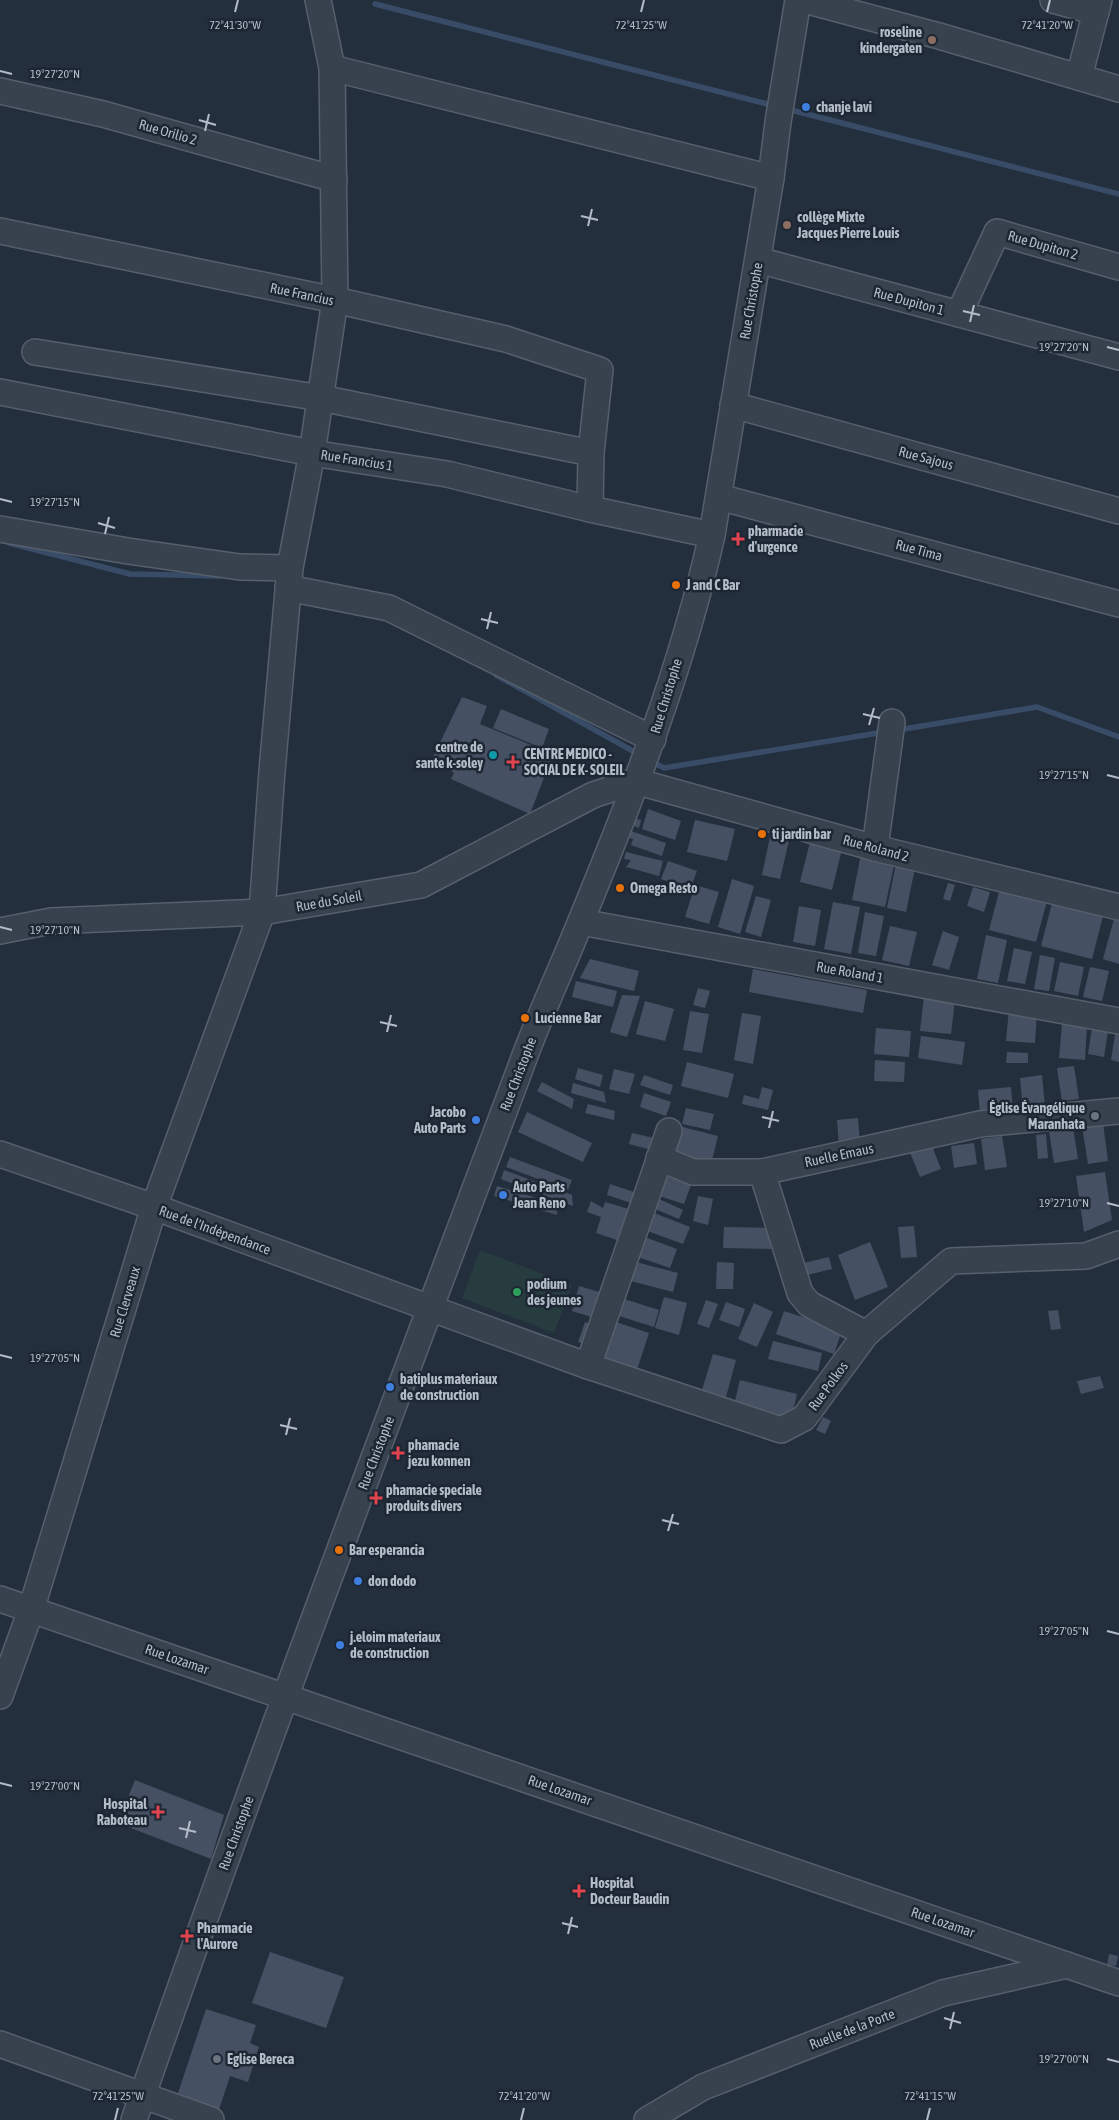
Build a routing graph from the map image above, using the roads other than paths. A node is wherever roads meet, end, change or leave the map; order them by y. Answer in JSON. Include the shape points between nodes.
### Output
{"nodes":[{"id":1,"x":318,"y":0,"type":"edge"},
{"id":2,"x":798,"y":0,"type":"edge"},
{"id":3,"x":804,"y":0,"type":"edge"},
{"id":4,"x":1053,"y":0,"type":"edge"},
{"id":5,"x":1097,"y":6,"type":"edge"},
{"id":6,"x":332,"y":68,"type":"junction"},
{"id":7,"x":1079,"y":78,"type":"junction"},
{"id":8,"x":1119,"y":89,"type":"edge"},
{"id":9,"x":0,"y":91,"type":"edge"},
{"id":10,"x":771,"y":178,"type":"junction"},
{"id":11,"x":334,"y":179,"type":"junction"},
{"id":12,"x":0,"y":231,"type":"edge"},
{"id":13,"x":758,"y":260,"type":"junction"},
{"id":14,"x":1119,"y":267,"type":"edge"},
{"id":15,"x":335,"y":300,"type":"junction"},
{"id":16,"x":959,"y":314,"type":"junction"},
{"id":17,"x":35,"y":352,"type":"dead end"},
{"id":18,"x":1119,"y":357,"type":"edge"},
{"id":19,"x":0,"y":392,"type":"edge"},
{"id":20,"x":321,"y":398,"type":"junction"},
{"id":21,"x":733,"y":405,"type":"junction"},
{"id":22,"x":312,"y":453,"type":"junction"},
{"id":23,"x":591,"y":453,"type":"junction"},
{"id":24,"x":719,"y":497,"type":"junction"},
{"id":25,"x":590,"y":510,"type":"junction"},
{"id":26,"x":1119,"y":511,"type":"edge"},
{"id":27,"x":0,"y":529,"type":"edge"},
{"id":28,"x":712,"y":534,"type":"junction"},
{"id":29,"x":289,"y":578,"type":"junction"},
{"id":30,"x":1119,"y":604,"type":"edge"},
{"id":31,"x":891,"y":733,"type":"dead end"},
{"id":32,"x":653,"y":739,"type":"junction"},
{"id":33,"x":635,"y":781,"type":"junction"},
{"id":34,"x":875,"y":848,"type":"junction"},
{"id":35,"x":1119,"y":907,"type":"edge"},
{"id":36,"x":262,"y":912,"type":"junction"},
{"id":37,"x":580,"y":922,"type":"junction"},
{"id":38,"x":0,"y":932,"type":"edge"},
{"id":39,"x":1119,"y":1022,"type":"edge"},
{"id":40,"x":1119,"y":1112,"type":"edge"},
{"id":41,"x":669,"y":1131,"type":"dead end"},
{"id":42,"x":0,"y":1154,"type":"edge"},
{"id":43,"x":659,"y":1158,"type":"junction"},
{"id":44,"x":762,"y":1172,"type":"junction"},
{"id":45,"x":154,"y":1208,"type":"junction"},
{"id":46,"x":1119,"y":1244,"type":"edge"},
{"id":47,"x":430,"y":1308,"type":"junction"},
{"id":48,"x":866,"y":1334,"type":"junction"},
{"id":49,"x":588,"y":1366,"type":"junction"},
{"id":50,"x":0,"y":1599,"type":"edge"},
{"id":51,"x":31,"y":1610,"type":"junction"},
{"id":52,"x":0,"y":1696,"type":"edge"},
{"id":53,"x":285,"y":1696,"type":"junction"},
{"id":54,"x":1067,"y":1965,"type":"junction"},
{"id":55,"x":1119,"y":1983,"type":"edge"},
{"id":56,"x":0,"y":2044,"type":"edge"},
{"id":57,"x":143,"y":2095,"type":"junction"},
{"id":58,"x":134,"y":2120,"type":"edge"},
{"id":59,"x":211,"y":2120,"type":"edge"},
{"id":60,"x":647,"y":2120,"type":"edge"}],
"edges":[{"from":1,"to":6,"type":"street","name":"Rue Clerveaux"},
{"from":2,"to":10,"type":"street","name":"Rue Christophe"},
{"from":3,"to":7,"type":"street"},
{"from":4,"to":5,"type":"street"},
{"from":5,"to":7,"type":"street"},
{"from":6,"to":10,"type":"street"},
{"from":6,"to":11,"type":"street","name":"Rue Clerveaux"},
{"from":7,"to":8,"type":"street"},
{"from":9,"to":11,"type":"street","name":"Rue Orilio 2","via":[[103,114]]},
{"from":10,"to":13,"type":"street","name":"Rue Christophe"},
{"from":11,"to":15,"type":"street","name":"Rue Clerveaux"},
{"from":12,"to":15,"type":"street","name":"Rue Francius"},
{"from":13,"to":16,"type":"street","name":"Rue Dupiton 1"},
{"from":13,"to":21,"type":"street","name":"Rue Christophe"},
{"from":14,"to":16,"type":"street","name":"Rue Dupiton 2","via":[[997,232]]},
{"from":15,"to":20,"type":"street","name":"Rue Clerveaux"},
{"from":15,"to":23,"type":"street","name":"Rue Francius","via":[[506,339],[600,370]]},
{"from":16,"to":18,"type":"street","name":"Rue Dupiton 1"},
{"from":17,"to":20,"type":"street"},
{"from":19,"to":22,"type":"street","name":"Rue Francius 1"},
{"from":20,"to":22,"type":"street","name":"Rue Clerveaux"},
{"from":20,"to":23,"type":"street"},
{"from":21,"to":24,"type":"street","name":"Rue Christophe"},
{"from":21,"to":26,"type":"street","name":"Rue Sajous"},
{"from":22,"to":25,"type":"street","name":"Rue Francius 1","via":[[447,474]]},
{"from":22,"to":29,"type":"street","name":"Rue Clerveaux"},
{"from":23,"to":25,"type":"street"},
{"from":24,"to":28,"type":"street","name":"Rue Christophe"},
{"from":24,"to":30,"type":"street","name":"Rue Tima"},
{"from":25,"to":28,"type":"street","name":"Rue Francius 1"},
{"from":27,"to":29,"type":"street"},
{"from":28,"to":32,"type":"street","name":"Rue Christophe","via":[[702,582]]},
{"from":29,"to":32,"type":"street","via":[[389,608]]},
{"from":29,"to":36,"type":"street","name":"Rue Clerveaux"},
{"from":31,"to":34,"type":"street"},
{"from":32,"to":33,"type":"street","name":"Rue Christophe"},
{"from":33,"to":34,"type":"street","name":"Rue Roland 2"},
{"from":33,"to":36,"type":"street","name":"Rue du Soleil","via":[[593,795],[421,885]]},
{"from":33,"to":37,"type":"street","name":"Rue Christophe"},
{"from":34,"to":35,"type":"street","name":"Rue Roland 2"},
{"from":36,"to":38,"type":"street","name":"Rue du Soleil","via":[[51,921]]},
{"from":36,"to":45,"type":"street","name":"Rue Clerveaux"},
{"from":37,"to":39,"type":"street","name":"Rue Roland 1"},
{"from":37,"to":47,"type":"street","name":"Rue Christophe","via":[[523,1060]]},
{"from":40,"to":44,"type":"street","name":"Ruelle Emaus","via":[[980,1124]]},
{"from":41,"to":43,"type":"street"},
{"from":42,"to":45,"type":"street","name":"Rue de l'Indépendance"},
{"from":43,"to":44,"type":"street","name":"Ruelle Emaus","via":[[693,1172]]},
{"from":43,"to":49,"type":"street"},
{"from":44,"to":48,"type":"street","via":[[800,1293],[809,1304]]},
{"from":45,"to":47,"type":"street","name":"Rue de l'Indépendance"},
{"from":45,"to":51,"type":"street","name":"Rue Clerveaux"},
{"from":46,"to":48,"type":"street","name":"Rue Polkos","via":[[1086,1256],[951,1261]]},
{"from":47,"to":49,"type":"street","name":"Rue Polkos"},
{"from":47,"to":53,"type":"street","name":"Rue Christophe"},
{"from":48,"to":49,"type":"street","name":"Rue Polkos","via":[[804,1418],[782,1430]]},
{"from":50,"to":51,"type":"street","name":"Rue Lozamar"},
{"from":51,"to":52,"type":"street","name":"Rue Clerveaux"},
{"from":51,"to":53,"type":"street","name":"Rue Lozamar"},
{"from":53,"to":54,"type":"street","name":"Rue Lozamar"},
{"from":53,"to":57,"type":"street","name":"Rue Christophe"},
{"from":54,"to":55,"type":"street","name":"Rue Lozamar"},
{"from":54,"to":60,"type":"street","name":"Ruelle de la Porte","via":[[943,1994],[704,2087]]},
{"from":56,"to":57,"type":"street"},
{"from":57,"to":58,"type":"street","name":"Rue Christophe"},
{"from":57,"to":59,"type":"street"}]}
